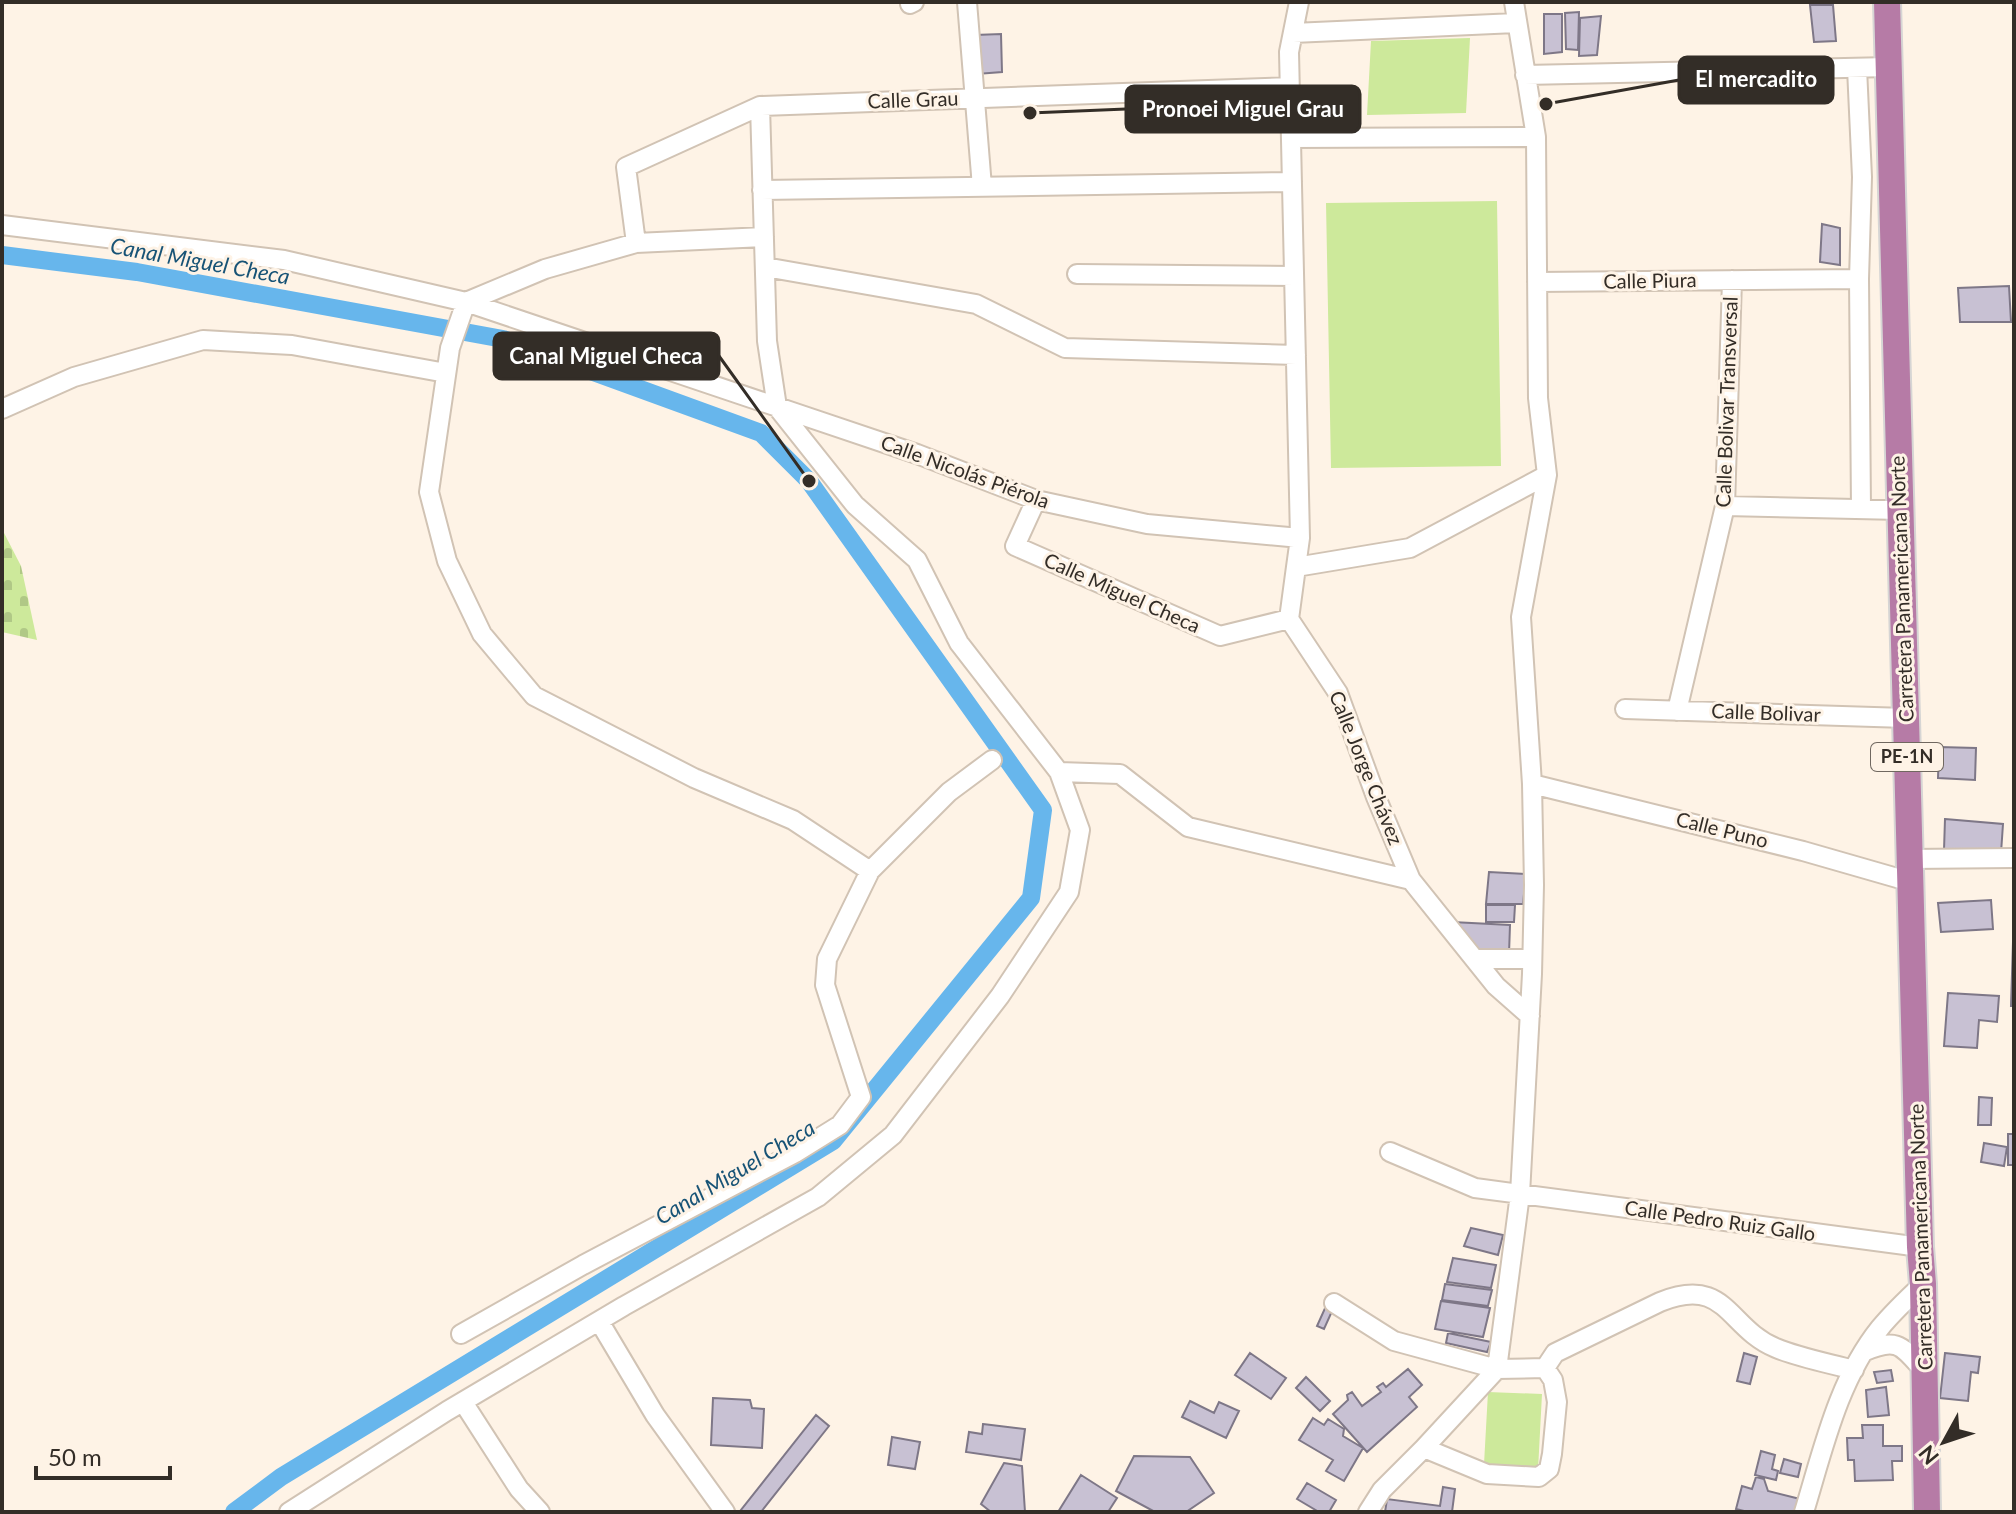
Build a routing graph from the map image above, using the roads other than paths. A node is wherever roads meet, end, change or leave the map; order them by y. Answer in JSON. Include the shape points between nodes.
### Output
{"nodes":[{"id":1,"x":967,"y":2,"type":"edge"},
{"id":2,"x":1299,"y":2,"type":"edge"},
{"id":3,"x":1514,"y":2,"type":"edge"},
{"id":4,"x":1887,"y":2,"type":"edge"},
{"id":5,"x":1516,"y":23,"type":"junction"},
{"id":6,"x":1293,"y":33,"type":"junction"},
{"id":7,"x":1889,"y":67,"type":"junction"},
{"id":8,"x":1857,"y":68,"type":"junction"},
{"id":9,"x":1525,"y":75,"type":"junction"},
{"id":10,"x":1290,"y":87,"type":"junction"},
{"id":11,"x":975,"y":98,"type":"junction"},
{"id":12,"x":760,"y":106,"type":"junction"},
{"id":13,"x":1536,"y":137,"type":"junction"},
{"id":14,"x":1291,"y":138,"type":"junction"},
{"id":15,"x":1292,"y":182,"type":"junction"},
{"id":16,"x":982,"y":187,"type":"junction"},
{"id":17,"x":762,"y":190,"type":"junction"},
{"id":18,"x":2,"y":225,"type":"edge"},
{"id":19,"x":764,"y":237,"type":"junction"},
{"id":20,"x":636,"y":243,"type":"junction"},
{"id":21,"x":765,"y":267,"type":"junction"},
{"id":22,"x":1077,"y":274,"type":"dead end"},
{"id":23,"x":1294,"y":276,"type":"junction"},
{"id":24,"x":1859,"y":279,"type":"junction"},
{"id":25,"x":1732,"y":280,"type":"junction"},
{"id":26,"x":1537,"y":282,"type":"junction"},
{"id":27,"x":466,"y":302,"type":"junction"},
{"id":28,"x":1296,"y":355,"type":"junction"},
{"id":29,"x":446,"y":373,"type":"junction"},
{"id":30,"x":777,"y":407,"type":"junction"},
{"id":31,"x":2,"y":409,"type":"edge"},
{"id":32,"x":1547,"y":475,"type":"junction"},
{"id":33,"x":1036,"y":500,"type":"junction"},
{"id":34,"x":1725,"y":506,"type":"junction"},
{"id":35,"x":1861,"y":509,"type":"junction"},
{"id":36,"x":1900,"y":510,"type":"junction"},
{"id":37,"x":1300,"y":538,"type":"junction"},
{"id":38,"x":1296,"y":567,"type":"junction"},
{"id":39,"x":1289,"y":619,"type":"junction"},
{"id":40,"x":1625,"y":709,"type":"dead end"},
{"id":41,"x":1677,"y":711,"type":"junction"},
{"id":42,"x":1906,"y":718,"type":"junction"},
{"id":43,"x":992,"y":760,"type":"dead end"},
{"id":44,"x":1059,"y":772,"type":"junction"},
{"id":45,"x":1532,"y":784,"type":"junction"},
{"id":46,"x":2014,"y":858,"type":"edge"},
{"id":47,"x":1910,"y":870,"type":"junction"},
{"id":48,"x":870,"y":871,"type":"junction"},
{"id":49,"x":1411,"y":880,"type":"junction"},
{"id":50,"x":1475,"y":959,"type":"junction"},
{"id":51,"x":1532,"y":966,"type":"junction"},
{"id":52,"x":1496,"y":986,"type":"junction"},
{"id":53,"x":1530,"y":1016,"type":"junction"},
{"id":54,"x":1390,"y":1152,"type":"dead end"},
{"id":55,"x":1520,"y":1194,"type":"junction"},
{"id":56,"x":1920,"y":1247,"type":"junction"},
{"id":57,"x":1923,"y":1284,"type":"junction"},
{"id":58,"x":1334,"y":1303,"type":"dead end"},
{"id":59,"x":599,"y":1321,"type":"junction"},
{"id":60,"x":461,"y":1334,"type":"dead end"},
{"id":61,"x":1863,"y":1352,"type":"junction"},
{"id":62,"x":1545,"y":1368,"type":"junction"},
{"id":63,"x":1497,"y":1369,"type":"junction"},
{"id":64,"x":1854,"y":1370,"type":"junction"},
{"id":65,"x":1925,"y":1372,"type":"junction"},
{"id":66,"x":463,"y":1402,"type":"junction"},
{"id":67,"x":1424,"y":1448,"type":"junction"},
{"id":68,"x":289,"y":1512,"type":"edge"},
{"id":69,"x":540,"y":1512,"type":"edge"},
{"id":70,"x":725,"y":1512,"type":"edge"},
{"id":71,"x":1368,"y":1512,"type":"edge"},
{"id":72,"x":1804,"y":1512,"type":"edge"},
{"id":73,"x":1927,"y":1512,"type":"edge"}],
"edges":[{"from":1,"to":11,"type":"street"},
{"from":2,"to":6,"type":"street"},
{"from":3,"to":5,"type":"street"},
{"from":4,"to":7,"type":"highway","name":"Carretera Panamericana Norte","number":"PE-1N"},
{"from":5,"to":6,"type":"street"},
{"from":5,"to":9,"type":"street"},
{"from":6,"to":10,"type":"street"},
{"from":7,"to":8,"type":"street"},
{"from":7,"to":36,"type":"highway","name":"Carretera Panamericana Norte","number":"PE-1N"},
{"from":8,"to":9,"type":"street"},
{"from":8,"to":24,"type":"street"},
{"from":9,"to":13,"type":"street"},
{"from":10,"to":11,"type":"street","name":"Calle Grau"},
{"from":10,"to":14,"type":"street"},
{"from":11,"to":12,"type":"street","name":"Calle Grau"},
{"from":11,"to":16,"type":"street"},
{"from":12,"to":17,"type":"street"},
{"from":12,"to":20,"type":"street","name":"Calle Grau","via":[[626,167]]},
{"from":13,"to":14,"type":"street"},
{"from":13,"to":26,"type":"street"},
{"from":14,"to":15,"type":"street"},
{"from":15,"to":16,"type":"street"},
{"from":15,"to":23,"type":"street"},
{"from":16,"to":17,"type":"street"},
{"from":17,"to":19,"type":"street"},
{"from":18,"to":27,"type":"street","name":"Calle Nicolás Piérola","via":[[284,260]]},
{"from":19,"to":20,"type":"street"},
{"from":19,"to":21,"type":"street"},
{"from":20,"to":27,"type":"street","via":[[545,269]]},
{"from":21,"to":28,"type":"street","via":[[976,304],[1065,348]]},
{"from":21,"to":30,"type":"street","via":[[767,341]]},
{"from":22,"to":23,"type":"street"},
{"from":23,"to":28,"type":"street"},
{"from":24,"to":25,"type":"street","name":"Calle Piura"},
{"from":24,"to":35,"type":"street"},
{"from":25,"to":26,"type":"street","name":"Calle Piura"},
{"from":25,"to":34,"type":"street","name":"Calle Bolivar Transversal"},
{"from":26,"to":32,"type":"street","via":[[1538,398]]},
{"from":27,"to":29,"type":"street"},
{"from":27,"to":30,"type":"street","name":"Calle Nicolás Piérola"},
{"from":28,"to":37,"type":"street"},
{"from":29,"to":31,"type":"street","via":[[292,345],[203,340],[74,377]]},
{"from":29,"to":48,"type":"street","via":[[429,492],[432,506],[447,561],[482,634],[525,686],[534,696],[694,778],[793,820]]},
{"from":30,"to":33,"type":"street","name":"Calle Nicolás Piérola"},
{"from":30,"to":44,"type":"street","via":[[855,505],[917,560],[959,643]]},
{"from":32,"to":38,"type":"street","via":[[1410,548]]},
{"from":32,"to":45,"type":"street","via":[[1521,617]]},
{"from":33,"to":37,"type":"street","name":"Calle Nicolás Piérola","via":[[1147,524]]},
{"from":33,"to":39,"type":"street","name":"Calle Miguel Checa","via":[[1015,546],[1220,636]]},
{"from":34,"to":35,"type":"street"},
{"from":34,"to":41,"type":"street","name":"Calle Bolivar Transversal"},
{"from":35,"to":36,"type":"street"},
{"from":36,"to":42,"type":"highway","name":"Carretera Panamericana Norte","number":"PE-1N"},
{"from":37,"to":38,"type":"street"},
{"from":38,"to":39,"type":"street"},
{"from":39,"to":49,"type":"street","name":"Calle Jorge Chávez","via":[[1338,693]]},
{"from":40,"to":41,"type":"street","name":"Calle Bolivar"},
{"from":41,"to":42,"type":"street","name":"Calle Bolivar"},
{"from":42,"to":47,"type":"highway","name":"Carretera Panamericana Norte","number":"PE-1N"},
{"from":43,"to":48,"type":"street","via":[[949,792]]},
{"from":44,"to":49,"type":"street","via":[[1120,774],[1188,827]]},
{"from":44,"to":59,"type":"street","via":[[1080,830],[1069,892],[1000,996],[893,1135],[818,1197]]},
{"from":45,"to":47,"type":"street","name":"Calle Puno","via":[[1775,844]]},
{"from":45,"to":51,"type":"street"},
{"from":46,"to":47,"type":"street","name":"Calle Puno"},
{"from":47,"to":56,"type":"highway","name":"Carretera Panamericana Norte","number":"PE-1N"},
{"from":48,"to":60,"type":"street","via":[[827,959],[825,985],[861,1097],[840,1125]]},
{"from":49,"to":50,"type":"street","name":"Calle Jorge Chávez"},
{"from":50,"to":51,"type":"street"},
{"from":50,"to":52,"type":"street","name":"Calle Jorge Chávez"},
{"from":51,"to":52,"type":"street","via":[[1519,988],[1503,991]]},
{"from":51,"to":53,"type":"street"},
{"from":52,"to":53,"type":"street","name":"Calle Jorge Chávez"},
{"from":53,"to":55,"type":"street"},
{"from":54,"to":55,"type":"street","name":"Calle Pedro Ruiz Gallo","via":[[1475,1188]]},
{"from":55,"to":56,"type":"street","name":"Calle Pedro Ruiz Gallo"},
{"from":55,"to":63,"type":"street"},
{"from":56,"to":57,"type":"highway","name":"Carretera Panamericana Norte","number":"PE-1N"},
{"from":57,"to":61,"type":"street"},
{"from":57,"to":65,"type":"highway","name":"Carretera Panamericana Norte","number":"PE-1N"},
{"from":58,"to":63,"type":"street","via":[[1394,1341]]},
{"from":59,"to":66,"type":"street"},
{"from":59,"to":70,"type":"street","via":[[655,1415]]},
{"from":61,"to":64,"type":"street"},
{"from":61,"to":65,"type":"street","via":[[1886,1342],[1899,1346]]},
{"from":62,"to":63,"type":"street"},
{"from":62,"to":64,"type":"street","via":[[1555,1353],[1660,1302],[1698,1294],[1734,1313],[1750,1335]]},
{"from":62,"to":67,"type":"street","via":[[1557,1402],[1549,1469],[1539,1477],[1487,1474]]},
{"from":63,"to":67,"type":"street"},
{"from":64,"to":72,"type":"street"},
{"from":65,"to":73,"type":"highway","name":"Carretera Panamericana Norte","number":"PE-1N"},
{"from":66,"to":68,"type":"street"},
{"from":66,"to":69,"type":"street","via":[[519,1489]]},
{"from":67,"to":71,"type":"street"}]}
